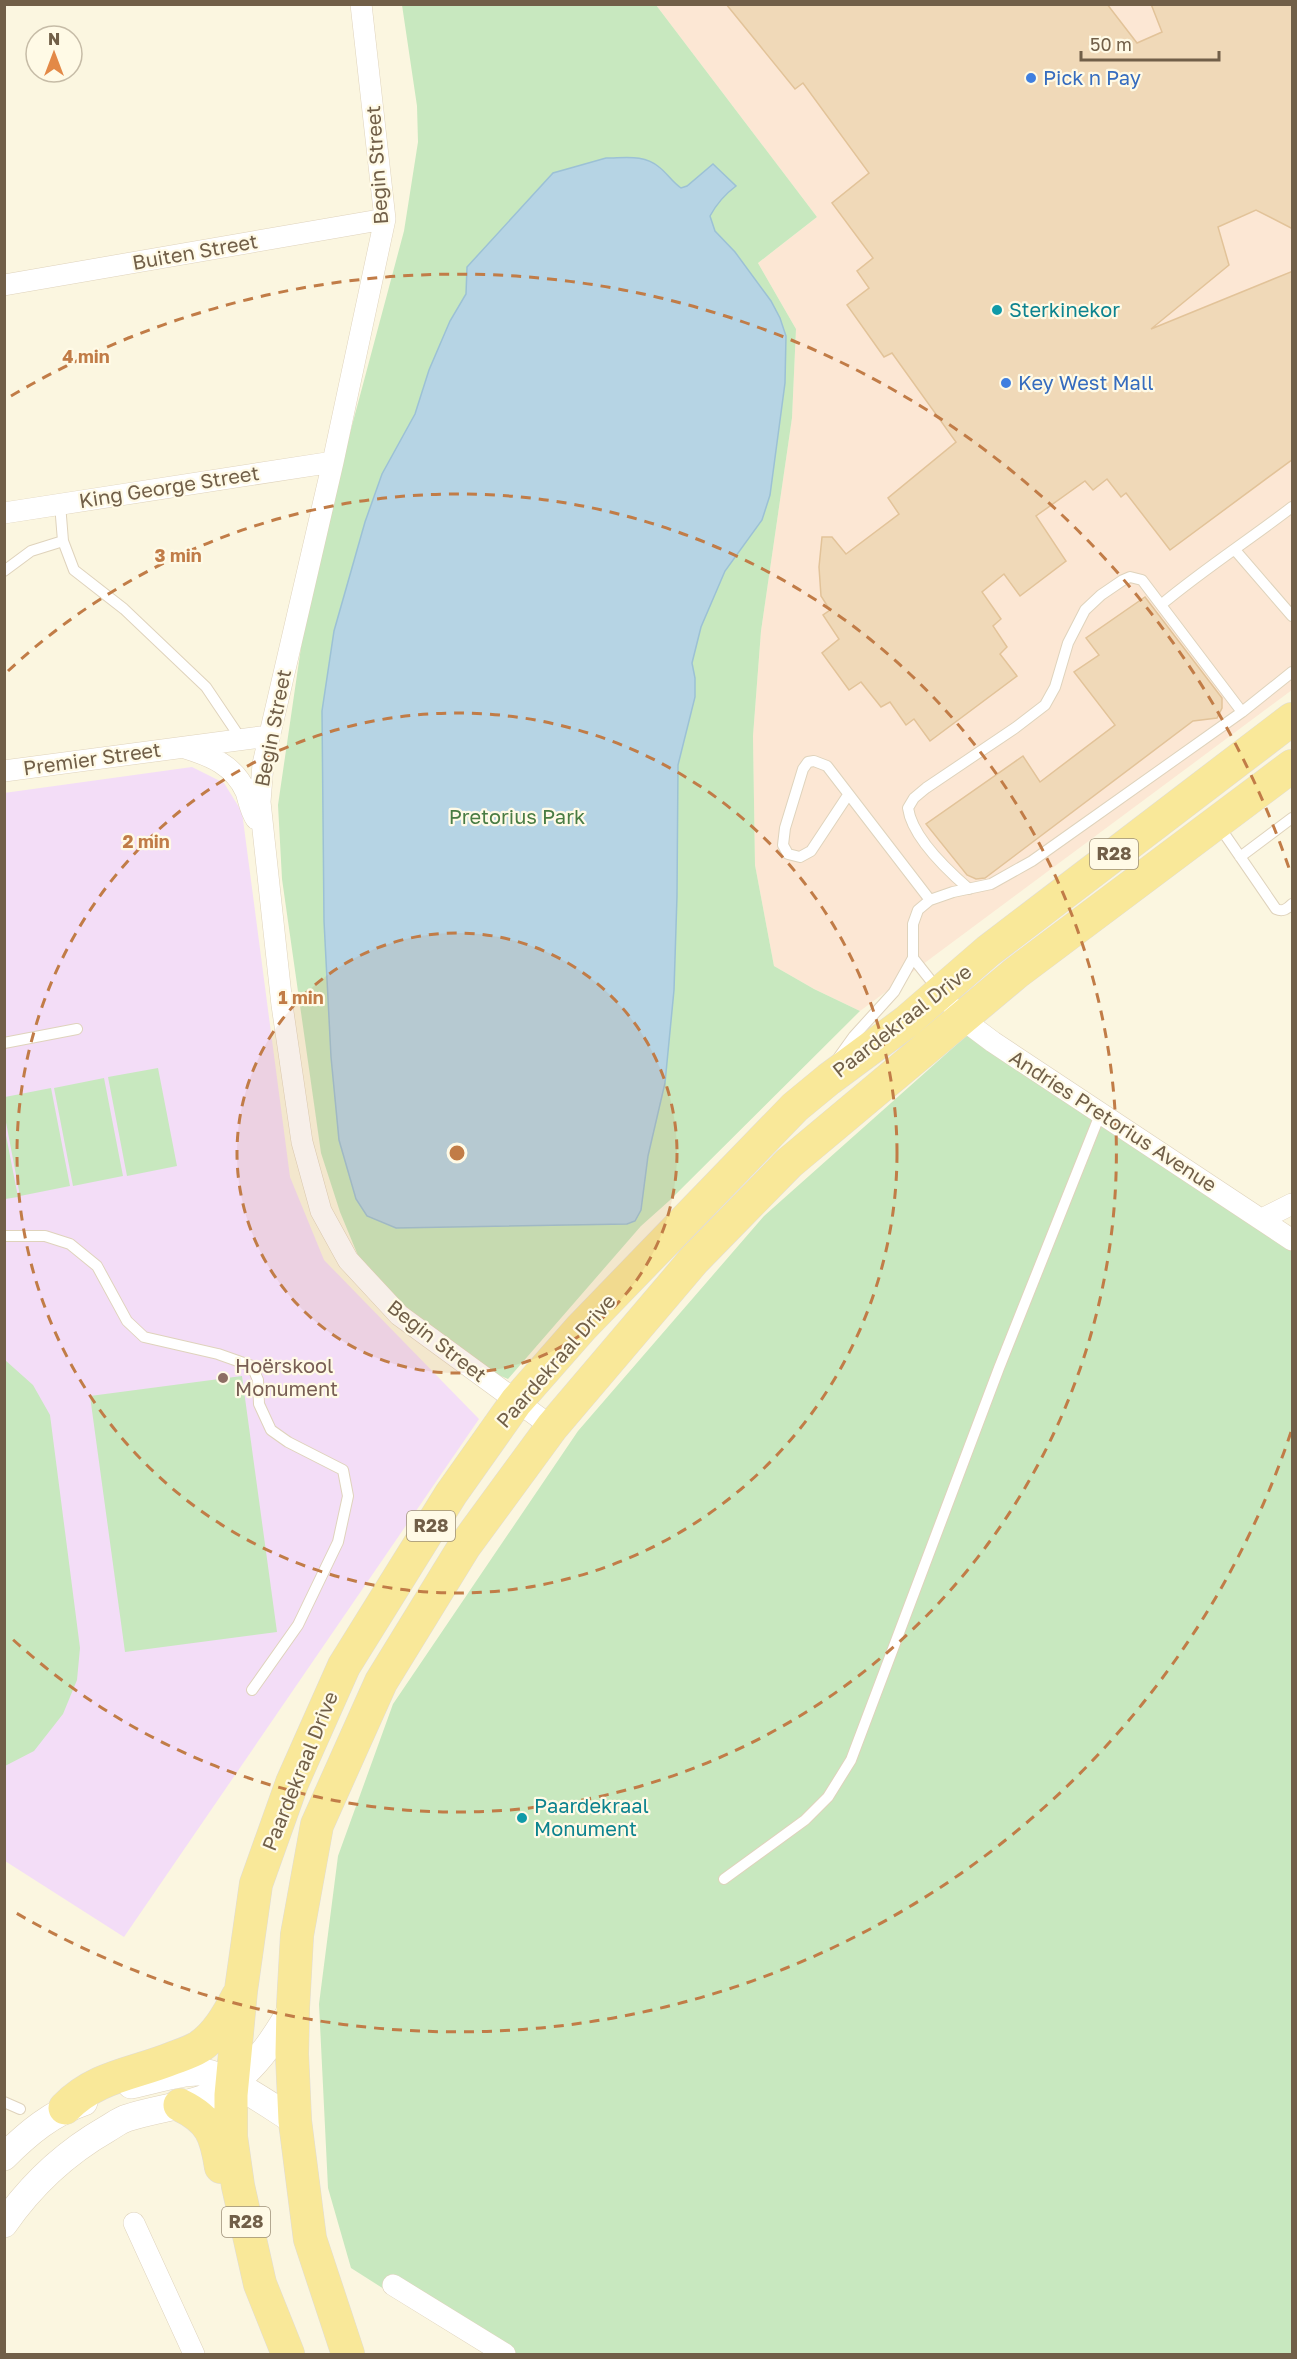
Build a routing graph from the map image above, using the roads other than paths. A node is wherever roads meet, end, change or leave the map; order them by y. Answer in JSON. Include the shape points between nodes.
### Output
{"nodes":[{"id":1,"x":361,"y":4,"type":"edge"},
{"id":2,"x":385,"y":219,"type":"junction"},
{"id":3,"x":4,"y":285,"type":"edge"},
{"id":4,"x":333,"y":462,"type":"junction"},
{"id":5,"x":60,"y":504,"type":"junction"},
{"id":6,"x":1293,"y":507,"type":"edge"},
{"id":7,"x":4,"y":513,"type":"edge"},
{"id":8,"x":63,"y":541,"type":"junction"},
{"id":9,"x":1235,"y":550,"type":"junction"},
{"id":10,"x":4,"y":571,"type":"edge"},
{"id":11,"x":1162,"y":604,"type":"junction"},
{"id":12,"x":1293,"y":616,"type":"edge"},
{"id":13,"x":1293,"y":672,"type":"edge"},
{"id":14,"x":1242,"y":712,"type":"junction"},
{"id":15,"x":1293,"y":719,"type":"edge"},
{"id":16,"x":268,"y":736,"type":"junction"},
{"id":17,"x":241,"y":739,"type":"junction"},
{"id":18,"x":179,"y":746,"type":"junction"},
{"id":19,"x":1293,"y":766,"type":"edge"},
{"id":20,"x":4,"y":771,"type":"edge"},
{"id":21,"x":848,"y":795,"type":"junction"},
{"id":22,"x":1293,"y":818,"type":"edge"},
{"id":23,"x":1217,"y":823,"type":"junction"},
{"id":24,"x":264,"y":832,"type":"junction"},
{"id":25,"x":1240,"y":858,"type":"junction"},
{"id":26,"x":969,"y":889,"type":"junction"},
{"id":27,"x":930,"y":900,"type":"junction"},
{"id":28,"x":1293,"y":904,"type":"edge"},
{"id":29,"x":913,"y":958,"type":"junction"},
{"id":30,"x":951,"y":1006,"type":"junction"},
{"id":31,"x":77,"y":1029,"type":"dead end"},
{"id":32,"x":4,"y":1043,"type":"edge"},
{"id":33,"x":829,"y":1079,"type":"junction"},
{"id":34,"x":1101,"y":1112,"type":"junction"},
{"id":35,"x":1293,"y":1204,"type":"edge"},
{"id":36,"x":1262,"y":1219,"type":"junction"},
{"id":37,"x":4,"y":1236,"type":"edge"},
{"id":38,"x":1293,"y":1240,"type":"edge"},
{"id":39,"x":516,"y":1402,"type":"junction"},
{"id":40,"x":552,"y":1427,"type":"junction"},
{"id":41,"x":252,"y":1690,"type":"dead end"},
{"id":42,"x":724,"y":1879,"type":"dead end"},
{"id":43,"x":241,"y":1990,"type":"junction"},
{"id":44,"x":293,"y":2007,"type":"junction"},
{"id":45,"x":232,"y":2083,"type":"junction"},
{"id":46,"x":4,"y":2102,"type":"edge"},
{"id":47,"x":180,"y":2105,"type":"junction"},
{"id":48,"x":65,"y":2108,"type":"junction"},
{"id":49,"x":20,"y":2109,"type":"dead end"},
{"id":50,"x":295,"y":2121,"type":"junction"},
{"id":51,"x":4,"y":2157,"type":"edge"},
{"id":52,"x":134,"y":2223,"type":"dead end"},
{"id":53,"x":4,"y":2224,"type":"edge"},
{"id":54,"x":260,"y":2284,"type":"junction"},
{"id":55,"x":393,"y":2285,"type":"dead end"},
{"id":56,"x":194,"y":2355,"type":"edge"},
{"id":57,"x":288,"y":2355,"type":"edge"},
{"id":58,"x":348,"y":2355,"type":"edge"},
{"id":59,"x":505,"y":2355,"type":"edge"}],
"edges":[{"from":1,"to":2,"type":"street","name":"Begin Street"},
{"from":2,"to":3,"type":"street","name":"Buiten Street"},
{"from":2,"to":4,"type":"street","name":"Begin Street"},
{"from":4,"to":5,"type":"street","name":"King George Street"},
{"from":4,"to":16,"type":"street","name":"Begin Street"},
{"from":5,"to":7,"type":"street","name":"King George Street"},
{"from":5,"to":8,"type":"lane"},
{"from":6,"to":9,"type":"lane"},
{"from":8,"to":10,"type":"lane","via":[[31,551]]},
{"from":8,"to":17,"type":"lane","via":[[74,570],[124,609],[206,687]]},
{"from":9,"to":11,"type":"lane"},
{"from":9,"to":12,"type":"lane"},
{"from":11,"to":14,"type":"lane"},
{"from":11,"to":26,"type":"lane","via":[[1138,578],[1123,580],[1101,595],[1085,610],[1068,643],[1056,687],[1045,705],[914,798],[908,808],[909,817],[935,859]]},
{"from":13,"to":14,"type":"lane"},
{"from":14,"to":26,"type":"lane","via":[[1032,861],[991,884]]},
{"from":15,"to":30,"type":"main road","name":"Paardekraal Drive","number":"R28","via":[[988,951]]},
{"from":16,"to":17,"type":"street","name":"Premier Street"},
{"from":16,"to":24,"type":"street","name":"Begin Street","via":[[260,802]]},
{"from":17,"to":18,"type":"street","name":"Premier Street"},
{"from":18,"to":20,"type":"street","name":"Premier Street"},
{"from":18,"to":24,"type":"street","name":"Premier Street","via":[[221,762],[233,773]]},
{"from":19,"to":23,"type":"main road","name":"Paardekraal Drive","number":"R28"},
{"from":21,"to":21,"type":"lane","via":[[827,766],[808,762],[785,828],[784,850],[800,857],[811,851]]},
{"from":21,"to":27,"type":"lane"},
{"from":22,"to":25,"type":"lane"},
{"from":23,"to":25,"type":"lane"},
{"from":23,"to":30,"type":"main road","name":"Paardekraal Drive","number":"R28","via":[[1016,973]]},
{"from":24,"to":39,"type":"street","name":"Begin Street","via":[[294,1089],[302,1142],[321,1211],[348,1260],[399,1315]]},
{"from":25,"to":28,"type":"lane","via":[[1276,909],[1281,911]]},
{"from":26,"to":27,"type":"lane"},
{"from":27,"to":29,"type":"lane","via":[[918,910],[913,924]]},
{"from":29,"to":30,"type":"lane"},
{"from":29,"to":33,"type":"lane","via":[[894,992],[844,1049]]},
{"from":30,"to":33,"type":"main road","name":"Paardekraal Drive","number":"R28"},
{"from":30,"to":34,"type":"street","name":"Andries Pretorius Avenue","via":[[1020,1060]]},
{"from":30,"to":40,"type":"main road","name":"Paardekraal Drive","number":"R28","via":[[694,1260]]},
{"from":31,"to":32,"type":"lane"},
{"from":33,"to":39,"type":"main road","name":"Paardekraal Drive","number":"R28","via":[[795,1107],[675,1229]]},
{"from":34,"to":36,"type":"street","name":"Andries Pretorius Avenue"},
{"from":34,"to":42,"type":"lane","via":[[999,1368],[851,1760],[828,1797],[805,1820]]},
{"from":35,"to":36,"type":"street"},
{"from":36,"to":38,"type":"street","name":"Andries Pretorius Avenue"},
{"from":37,"to":41,"type":"lane","via":[[45,1236],[70,1244],[97,1266],[127,1321],[144,1337],[252,1366],[258,1380],[259,1404],[271,1430],[343,1470],[348,1496],[338,1542],[298,1625]]},
{"from":39,"to":40,"type":"street","name":"Begin Street"},
{"from":39,"to":43,"type":"main road","name":"Paardekraal Drive","number":"R28","via":[[451,1494],[344,1666],[292,1783],[256,1884]]},
{"from":40,"to":44,"type":"main road","name":"Paardekraal Drive","number":"R28","via":[[464,1547],[381,1682],[317,1825],[297,1935]]},
{"from":43,"to":45,"type":"main road","name":"Paardekraal Drive","number":"R28"},
{"from":43,"to":48,"type":"main road","via":[[228,2016],[197,2049],[100,2082],[78,2094]]},
{"from":44,"to":45,"type":"street","via":[[266,2049]]},
{"from":44,"to":50,"type":"main road","name":"Paardekraal Drive","number":"R28"},
{"from":45,"to":47,"type":"street","via":[[220,2092]]},
{"from":45,"to":48,"type":"street","via":[[201,2072],[126,2086]]},
{"from":45,"to":50,"type":"street"},
{"from":45,"to":54,"type":"main road","name":"Paardekraal Drive","number":"R28","via":[[231,2137]]},
{"from":46,"to":49,"type":"lane"},
{"from":47,"to":53,"type":"street","via":[[126,2118],[84,2142],[54,2166]]},
{"from":47,"to":54,"type":"main road","via":[[197,2113],[214,2135],[238,2241]]},
{"from":48,"to":51,"type":"street","via":[[29,2132]]},
{"from":50,"to":58,"type":"main road","name":"Paardekraal Drive","number":"R28","via":[[310,2240]]},
{"from":52,"to":56,"type":"street"},
{"from":54,"to":57,"type":"main road","name":"Paardekraal Drive","number":"R28"},
{"from":55,"to":59,"type":"street"}]}
